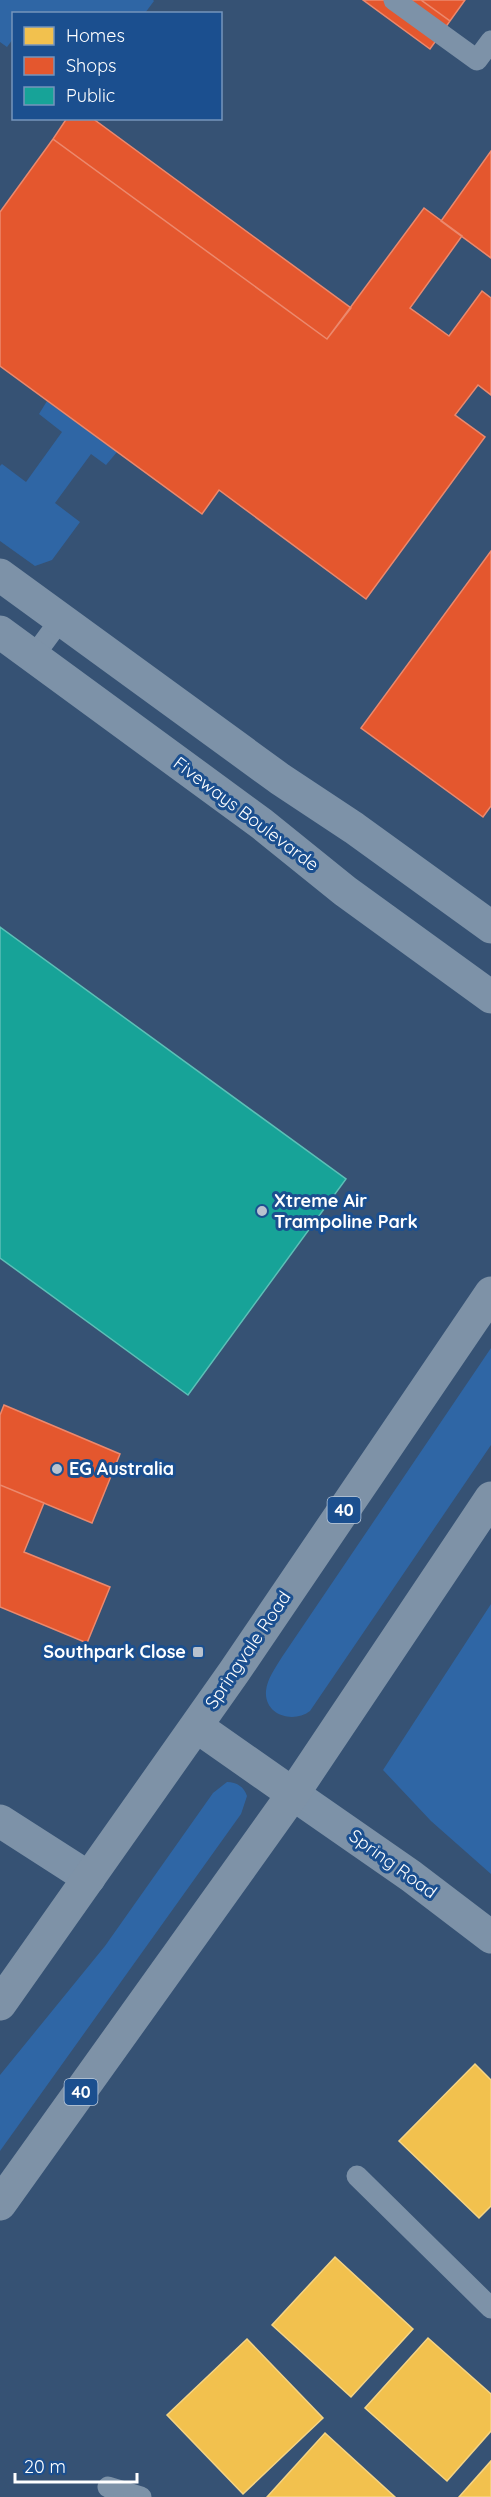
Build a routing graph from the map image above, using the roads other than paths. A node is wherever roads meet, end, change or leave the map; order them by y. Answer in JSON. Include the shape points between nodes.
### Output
{"nodes":[{"id":1,"x":394,"y":0,"type":"edge"},
{"id":2,"x":491,"y":41,"type":"edge"},
{"id":3,"x":0,"y":575,"type":"edge"},
{"id":4,"x":61,"y":619,"type":"junction"},
{"id":5,"x":0,"y":632,"type":"edge"},
{"id":6,"x":33,"y":657,"type":"junction"},
{"id":7,"x":491,"y":927,"type":"edge"},
{"id":8,"x":491,"y":997,"type":"edge"},
{"id":9,"x":491,"y":1293,"type":"edge"},
{"id":10,"x":491,"y":1498,"type":"edge"},
{"id":11,"x":196,"y":1726,"type":"junction"},
{"id":12,"x":293,"y":1794,"type":"junction"},
{"id":13,"x":0,"y":1821,"type":"edge"},
{"id":14,"x":89,"y":1878,"type":"junction"},
{"id":15,"x":491,"y":1937,"type":"edge"},
{"id":16,"x":0,"y":2004,"type":"edge"},
{"id":17,"x":357,"y":2176,"type":"dead end"},
{"id":18,"x":0,"y":2204,"type":"edge"},
{"id":19,"x":491,"y":2308,"type":"edge"},
{"id":20,"x":108,"y":2487,"type":"dead end"},
{"id":21,"x":141,"y":2497,"type":"edge"}],
"edges":[{"from":1,"to":2,"type":"lane","via":[[477,60]]},
{"from":3,"to":4,"type":"street"},
{"from":4,"to":6,"type":"lane"},
{"from":4,"to":7,"type":"street","via":[[280,780]]},
{"from":5,"to":6,"type":"street","name":"Fiveways Boulevarde"},
{"from":6,"to":8,"type":"street","name":"Fiveways Boulevarde"},
{"from":9,"to":11,"type":"highway","name":"Springvale Road","number":"40"},
{"from":10,"to":12,"type":"highway","number":"40"},
{"from":11,"to":12,"type":"highway"},
{"from":11,"to":14,"type":"highway","name":"Springvale Road","number":"40"},
{"from":12,"to":15,"type":"street","name":"Spring Road"},
{"from":12,"to":18,"type":"highway","number":"40"},
{"from":13,"to":14,"type":"street"},
{"from":14,"to":16,"type":"highway","name":"Springvale Road","number":"40"},
{"from":17,"to":19,"type":"lane"},
{"from":20,"to":21,"type":"lane"}]}
